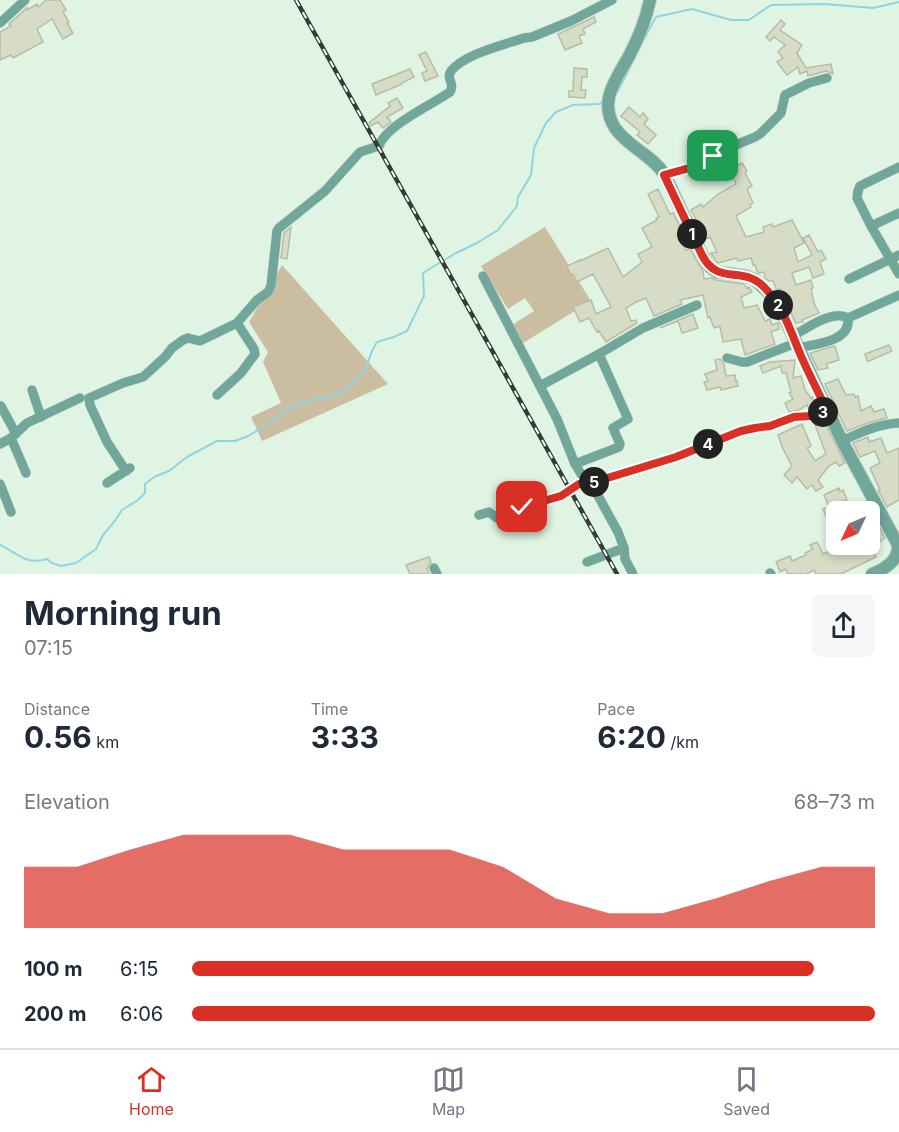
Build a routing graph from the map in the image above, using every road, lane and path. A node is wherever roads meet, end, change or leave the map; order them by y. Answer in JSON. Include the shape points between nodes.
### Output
{"nodes":[{"id":1,"x":25,"y":0,"type":"edge"},
{"id":2,"x":612,"y":0,"type":"edge"},
{"id":3,"x":650,"y":0,"type":"edge"},
{"id":4,"x":0,"y":23,"type":"edge"},
{"id":5,"x":827,"y":78,"type":"dead end"},
{"id":6,"x":899,"y":167,"type":"edge"},
{"id":7,"x":664,"y":175,"type":"junction"},
{"id":8,"x":899,"y":213,"type":"edge"},
{"id":9,"x":871,"y":226,"type":"junction"},
{"id":10,"x":895,"y":257,"type":"edge"},
{"id":11,"x":899,"y":274,"type":"edge"},
{"id":12,"x":483,"y":276,"type":"dead end"},
{"id":13,"x":849,"y":279,"type":"dead end"},
{"id":14,"x":899,"y":295,"type":"edge"},
{"id":15,"x":697,"y":305,"type":"dead end"},
{"id":16,"x":848,"y":318,"type":"junction"},
{"id":17,"x":237,"y":323,"type":"junction"},
{"id":18,"x":795,"y":342,"type":"junction"},
{"id":19,"x":599,"y":354,"type":"junction"},
{"id":20,"x":726,"y":357,"type":"dead end"},
{"id":21,"x":540,"y":386,"type":"junction"},
{"id":22,"x":32,"y":390,"type":"dead end"},
{"id":23,"x":218,"y":395,"type":"dead end"},
{"id":24,"x":84,"y":399,"type":"junction"},
{"id":25,"x":1,"y":405,"type":"edge"},
{"id":26,"x":827,"y":410,"type":"junction"},
{"id":27,"x":41,"y":417,"type":"junction"},
{"id":28,"x":899,"y":423,"type":"edge"},
{"id":29,"x":13,"y":436,"type":"junction"},
{"id":30,"x":842,"y":441,"type":"junction"},
{"id":31,"x":0,"y":444,"type":"edge"},
{"id":32,"x":575,"y":465,"type":"junction"},
{"id":33,"x":26,"y":473,"type":"dead end"},
{"id":34,"x":107,"y":483,"type":"dead end"},
{"id":35,"x":591,"y":483,"type":"junction"},
{"id":36,"x":0,"y":484,"type":"edge"},
{"id":37,"x":11,"y":512,"type":"dead end"},
{"id":38,"x":479,"y":515,"type":"dead end"},
{"id":39,"x":896,"y":535,"type":"edge"},
{"id":40,"x":624,"y":548,"type":"junction"},
{"id":41,"x":587,"y":562,"type":"dead end"},
{"id":42,"x":633,"y":574,"type":"edge"},
{"id":43,"x":872,"y":574,"type":"edge"}],
"edges":[{"from":1,"to":4,"type":"street"},
{"from":2,"to":17,"type":"street","via":[[532,37],[462,60],[450,72],[450,92],[396,126],[379,146],[360,152],[325,190],[279,228],[271,286]]},
{"from":3,"to":7,"type":"street","via":[[608,102],[609,114],[619,133]]},
{"from":5,"to":7,"type":"street","via":[[785,95],[781,113],[755,137],[714,154],[711,162]]},
{"from":6,"to":9,"type":"street","via":[[860,186],[857,198]]},
{"from":7,"to":18,"type":"street","via":[[706,263],[717,272],[757,280],[780,307]]},
{"from":8,"to":9,"type":"street"},
{"from":9,"to":10,"type":"street"},
{"from":10,"to":11,"type":"street"},
{"from":10,"to":13,"type":"street"},
{"from":12,"to":21,"type":"street"},
{"from":14,"to":16,"type":"street"},
{"from":15,"to":19,"type":"street","via":[[643,328]]},
{"from":16,"to":18,"type":"street","via":[[826,318]]},
{"from":16,"to":18,"type":"street","via":[[840,336]]},
{"from":17,"to":23,"type":"street","via":[[255,354]]},
{"from":17,"to":24,"type":"street","via":[[200,341],[183,340],[143,377]]},
{"from":18,"to":20,"type":"street","via":[[747,362]]},
{"from":18,"to":26,"type":"street"},
{"from":19,"to":21,"type":"street"},
{"from":19,"to":32,"type":"street","via":[[628,419],[613,428],[620,447]]},
{"from":21,"to":32,"type":"street"},
{"from":22,"to":27,"type":"street"},
{"from":24,"to":27,"type":"street"},
{"from":24,"to":34,"type":"street","via":[[107,442],[128,470]]},
{"from":25,"to":29,"type":"street"},
{"from":26,"to":30,"type":"street"},
{"from":26,"to":35,"type":"street","via":[[741,431],[676,457]]},
{"from":27,"to":29,"type":"street"},
{"from":28,"to":30,"type":"street","via":[[873,427]]},
{"from":29,"to":31,"type":"street"},
{"from":29,"to":33,"type":"street"},
{"from":30,"to":39,"type":"street"},
{"from":32,"to":35,"type":"street"},
{"from":35,"to":38,"type":"street","via":[[579,484],[561,496],[497,518],[489,512]]},
{"from":35,"to":40,"type":"street"},
{"from":36,"to":37,"type":"street"},
{"from":39,"to":43,"type":"street","via":[[898,555]]},
{"from":40,"to":41,"type":"street"},
{"from":40,"to":42,"type":"street"}]}
